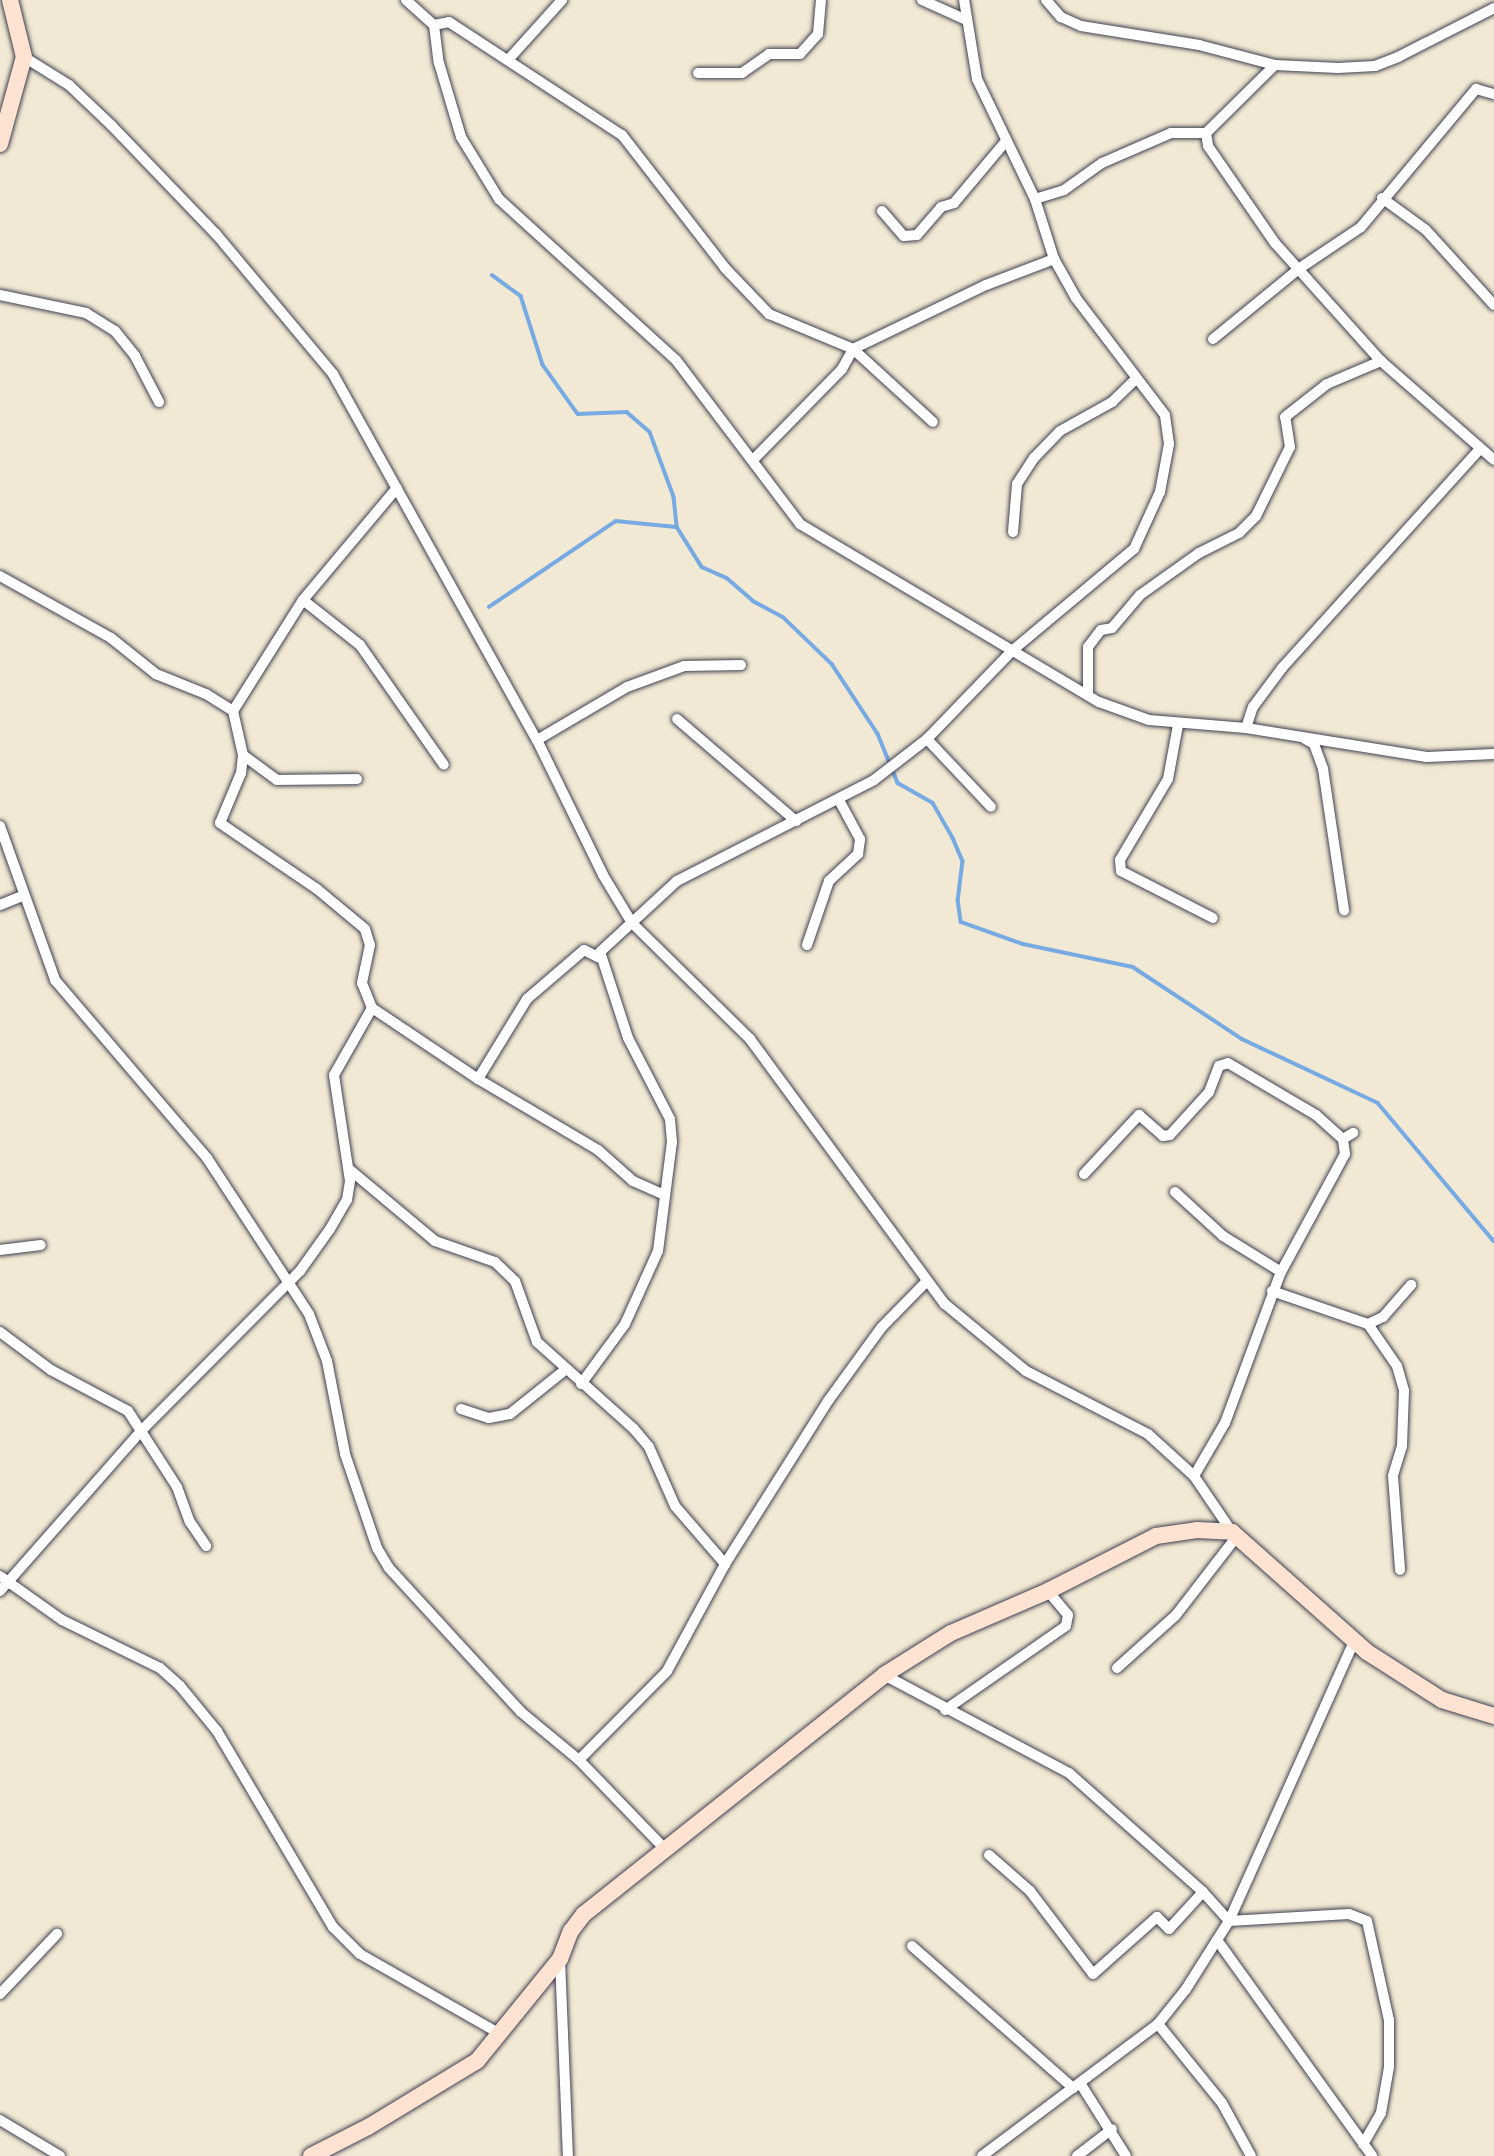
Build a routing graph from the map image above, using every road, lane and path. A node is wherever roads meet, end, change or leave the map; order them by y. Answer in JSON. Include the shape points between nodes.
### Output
{"nodes":[{"id":1,"x":10,"y":0,"type":"edge"},
{"id":2,"x":406,"y":0,"type":"edge"},
{"id":3,"x":562,"y":0,"type":"edge"},
{"id":4,"x":821,"y":0,"type":"edge"},
{"id":5,"x":922,"y":0,"type":"edge"},
{"id":6,"x":964,"y":0,"type":"edge"},
{"id":7,"x":1046,"y":0,"type":"edge"},
{"id":8,"x":1494,"y":8,"type":"edge"},
{"id":9,"x":964,"y":19,"type":"junction"},
{"id":10,"x":434,"y":25,"type":"junction"},
{"id":11,"x":24,"y":57,"type":"junction"},
{"id":12,"x":508,"y":60,"type":"junction"},
{"id":13,"x":1275,"y":65,"type":"junction"},
{"id":14,"x":698,"y":73,"type":"dead end"},
{"id":15,"x":1494,"y":94,"type":"edge"},
{"id":16,"x":1206,"y":133,"type":"junction"},
{"id":17,"x":1006,"y":141,"type":"junction"},
{"id":18,"x":0,"y":144,"type":"edge"},
{"id":19,"x":1382,"y":198,"type":"junction"},
{"id":20,"x":1035,"y":200,"type":"junction"},
{"id":21,"x":882,"y":211,"type":"dead end"},
{"id":22,"x":1054,"y":259,"type":"junction"},
{"id":23,"x":1300,"y":268,"type":"junction"},
{"id":24,"x":0,"y":295,"type":"edge"},
{"id":25,"x":1494,"y":305,"type":"edge"},
{"id":26,"x":1213,"y":339,"type":"dead end"},
{"id":27,"x":853,"y":349,"type":"junction"},
{"id":28,"x":1381,"y":361,"type":"junction"},
{"id":29,"x":1136,"y":379,"type":"junction"},
{"id":30,"x":159,"y":402,"type":"dead end"},
{"id":31,"x":933,"y":422,"type":"dead end"},
{"id":32,"x":1479,"y":450,"type":"junction"},
{"id":33,"x":753,"y":460,"type":"junction"},
{"id":34,"x":1494,"y":460,"type":"edge"},
{"id":35,"x":397,"y":488,"type":"junction"},
{"id":36,"x":1013,"y":532,"type":"dead end"},
{"id":37,"x":0,"y":576,"type":"edge"},
{"id":38,"x":303,"y":600,"type":"junction"},
{"id":39,"x":1013,"y":650,"type":"junction"},
{"id":40,"x":741,"y":665,"type":"dead end"},
{"id":41,"x":1088,"y":695,"type":"junction"},
{"id":42,"x":233,"y":711,"type":"junction"},
{"id":43,"x":677,"y":719,"type":"dead end"},
{"id":44,"x":1178,"y":725,"type":"junction"},
{"id":45,"x":1245,"y":728,"type":"junction"},
{"id":46,"x":1300,"y":736,"type":"junction"},
{"id":47,"x":927,"y":739,"type":"junction"},
{"id":48,"x":537,"y":740,"type":"junction"},
{"id":49,"x":1494,"y":754,"type":"edge"},
{"id":50,"x":243,"y":755,"type":"junction"},
{"id":51,"x":444,"y":765,"type":"dead end"},
{"id":52,"x":357,"y":779,"type":"dead end"},
{"id":53,"x":839,"y":800,"type":"junction"},
{"id":54,"x":991,"y":807,"type":"dead end"},
{"id":55,"x":796,"y":821,"type":"junction"},
{"id":56,"x":0,"y":826,"type":"edge"},
{"id":57,"x":22,"y":895,"type":"junction"},
{"id":58,"x":0,"y":905,"type":"edge"},
{"id":59,"x":1344,"y":910,"type":"dead end"},
{"id":60,"x":1213,"y":918,"type":"dead end"},
{"id":61,"x":632,"y":923,"type":"junction"},
{"id":62,"x":807,"y":945,"type":"dead end"},
{"id":63,"x":598,"y":957,"type":"junction"},
{"id":64,"x":372,"y":1008,"type":"junction"},
{"id":65,"x":478,"y":1079,"type":"junction"},
{"id":66,"x":1353,"y":1133,"type":"dead end"},
{"id":67,"x":1343,"y":1139,"type":"junction"},
{"id":68,"x":349,"y":1169,"type":"junction"},
{"id":69,"x":1084,"y":1174,"type":"dead end"},
{"id":70,"x":1175,"y":1192,"type":"dead end"},
{"id":71,"x":662,"y":1194,"type":"junction"},
{"id":72,"x":41,"y":1245,"type":"dead end"},
{"id":73,"x":0,"y":1250,"type":"edge"},
{"id":74,"x":1280,"y":1272,"type":"junction"},
{"id":75,"x":290,"y":1281,"type":"junction"},
{"id":76,"x":927,"y":1281,"type":"junction"},
{"id":77,"x":1411,"y":1285,"type":"dead end"},
{"id":78,"x":1272,"y":1291,"type":"junction"},
{"id":79,"x":1368,"y":1324,"type":"junction"},
{"id":80,"x":0,"y":1332,"type":"edge"},
{"id":81,"x":565,"y":1370,"type":"junction"},
{"id":82,"x":581,"y":1384,"type":"junction"},
{"id":83,"x":461,"y":1409,"type":"dead end"},
{"id":84,"x":143,"y":1429,"type":"junction"},
{"id":85,"x":1194,"y":1476,"type":"junction"},
{"id":86,"x":1234,"y":1534,"type":"junction"},
{"id":87,"x":206,"y":1546,"type":"dead end"},
{"id":88,"x":725,"y":1564,"type":"junction"},
{"id":89,"x":1400,"y":1570,"type":"dead end"},
{"id":90,"x":3,"y":1583,"type":"edge"},
{"id":91,"x":1048,"y":1591,"type":"junction"},
{"id":92,"x":1354,"y":1642,"type":"junction"},
{"id":93,"x":1117,"y":1668,"type":"dead end"},
{"id":94,"x":884,"y":1675,"type":"junction"},
{"id":95,"x":945,"y":1710,"type":"junction"},
{"id":96,"x":1494,"y":1716,"type":"edge"},
{"id":97,"x":579,"y":1760,"type":"junction"},
{"id":98,"x":665,"y":1849,"type":"junction"},
{"id":99,"x":989,"y":1855,"type":"dead end"},
{"id":100,"x":1203,"y":1892,"type":"junction"},
{"id":101,"x":1229,"y":1921,"type":"junction"},
{"id":102,"x":57,"y":1934,"type":"dead end"},
{"id":103,"x":1217,"y":1940,"type":"junction"},
{"id":104,"x":912,"y":1946,"type":"dead end"},
{"id":105,"x":560,"y":1959,"type":"junction"},
{"id":106,"x":0,"y":1994,"type":"edge"},
{"id":107,"x":1158,"y":2024,"type":"junction"},
{"id":108,"x":500,"y":2034,"type":"junction"},
{"id":109,"x":1077,"y":2085,"type":"junction"},
{"id":110,"x":0,"y":2120,"type":"edge"},
{"id":111,"x":1112,"y":2129,"type":"junction"},
{"id":112,"x":567,"y":2143,"type":"junction"},
{"id":113,"x":1363,"y":2144,"type":"junction"},
{"id":114,"x":60,"y":2156,"type":"edge"},
{"id":115,"x":311,"y":2156,"type":"edge"},
{"id":116,"x":568,"y":2156,"type":"edge"},
{"id":117,"x":576,"y":2156,"type":"edge"},
{"id":118,"x":982,"y":2156,"type":"edge"},
{"id":119,"x":1077,"y":2156,"type":"edge"},
{"id":120,"x":1126,"y":2156,"type":"edge"},
{"id":121,"x":1251,"y":2156,"type":"edge"},
{"id":122,"x":1372,"y":2156,"type":"edge"}],
"edges":[{"from":1,"to":11,"type":"main road"},
{"from":2,"to":10,"type":"street"},
{"from":3,"to":12,"type":"street"},
{"from":4,"to":14,"type":"street","via":[[818,34],[800,54],[769,54],[742,73]]},
{"from":5,"to":9,"type":"street"},
{"from":6,"to":9,"type":"street"},
{"from":7,"to":13,"type":"street","via":[[1061,17],[1080,26],[1199,45]]},
{"from":8,"to":13,"type":"street","via":[[1376,66]]},
{"from":9,"to":17,"type":"street","via":[[976,79]]},
{"from":10,"to":12,"type":"street","via":[[449,22]]},
{"from":10,"to":33,"type":"street","via":[[439,63],[461,137],[499,199],[676,360]]},
{"from":11,"to":18,"type":"main road"},
{"from":11,"to":35,"type":"street","via":[[69,86],[112,126],[296,325],[333,374]]},
{"from":12,"to":27,"type":"street","via":[[632,144],[716,257],[769,314]]},
{"from":13,"to":16,"type":"street"},
{"from":15,"to":19,"type":"street","via":[[1476,89],[1469,95],[1418,162]]},
{"from":16,"to":20,"type":"street","via":[[1171,133],[1102,163],[1064,190]]},
{"from":16,"to":23,"type":"street","via":[[1208,146],[1250,207]]},
{"from":17,"to":20,"type":"street"},
{"from":17,"to":21,"type":"street","via":[[954,203],[941,207],[917,235],[904,236]]},
{"from":19,"to":23,"type":"street","via":[[1361,227]]},
{"from":19,"to":25,"type":"street","via":[[1426,230]]},
{"from":20,"to":22,"type":"street"},
{"from":22,"to":27,"type":"street","via":[[986,285]]},
{"from":22,"to":29,"type":"street","via":[[1076,298]]},
{"from":23,"to":26,"type":"street"},
{"from":23,"to":28,"type":"street"},
{"from":24,"to":30,"type":"street","via":[[86,313],[115,331],[135,356]]},
{"from":27,"to":31,"type":"street"},
{"from":27,"to":33,"type":"street","via":[[842,369]]},
{"from":28,"to":32,"type":"street"},
{"from":28,"to":41,"type":"street","via":[[1327,384],[1285,416],[1290,447],[1256,516],[1239,533],[1199,553],[1140,595],[1112,628],[1101,630],[1088,647]]},
{"from":29,"to":36,"type":"street","via":[[1112,402],[1060,430],[1034,458],[1017,484]]},
{"from":29,"to":39,"type":"street","via":[[1165,415],[1170,429],[1160,492],[1146,530],[1134,549]]},
{"from":32,"to":34,"type":"street"},
{"from":32,"to":45,"type":"street","via":[[1282,668],[1253,707]]},
{"from":33,"to":39,"type":"street","via":[[800,524]]},
{"from":35,"to":38,"type":"street"},
{"from":35,"to":48,"type":"street"},
{"from":37,"to":42,"type":"street","via":[[111,638],[156,674],[206,694]]},
{"from":38,"to":42,"type":"street"},
{"from":38,"to":51,"type":"street","via":[[360,645]]},
{"from":39,"to":41,"type":"street"},
{"from":39,"to":47,"type":"street"},
{"from":40,"to":48,"type":"street","via":[[672,670],[627,687]]},
{"from":41,"to":44,"type":"street","via":[[1149,720]]},
{"from":42,"to":50,"type":"street"},
{"from":43,"to":55,"type":"street"},
{"from":44,"to":45,"type":"street"},
{"from":44,"to":60,"type":"street","via":[[1168,779],[1120,860],[1121,871]]},
{"from":45,"to":46,"type":"street"},
{"from":46,"to":49,"type":"street","via":[[1427,757]]},
{"from":46,"to":59,"type":"street","via":[[1314,744],[1323,769]]},
{"from":47,"to":53,"type":"street","via":[[874,780]]},
{"from":47,"to":54,"type":"street"},
{"from":48,"to":61,"type":"street","via":[[603,876]]},
{"from":50,"to":52,"type":"street","via":[[277,780]]},
{"from":50,"to":64,"type":"street","via":[[241,773],[220,824],[317,888],[365,929],[370,945],[362,983]]},
{"from":53,"to":55,"type":"street"},
{"from":53,"to":62,"type":"street","via":[[860,839],[858,854],[829,881]]},
{"from":55,"to":61,"type":"street","via":[[677,881]]},
{"from":56,"to":57,"type":"street"},
{"from":57,"to":58,"type":"street"},
{"from":57,"to":75,"type":"street","via":[[55,980],[207,1158]]},
{"from":61,"to":63,"type":"street"},
{"from":61,"to":76,"type":"street","via":[[750,1039]]},
{"from":63,"to":65,"type":"street","via":[[584,950],[527,999]]},
{"from":63,"to":71,"type":"street","via":[[628,1038],[670,1119],[671,1156]]},
{"from":64,"to":65,"type":"street"},
{"from":64,"to":68,"type":"street","via":[[334,1075]]},
{"from":65,"to":71,"type":"street","via":[[598,1150],[633,1181]]},
{"from":66,"to":67,"type":"street"},
{"from":67,"to":69,"type":"street","via":[[1316,1115],[1228,1063],[1219,1066],[1209,1092],[1170,1135],[1163,1136],[1139,1115]]},
{"from":67,"to":74,"type":"street","via":[[1345,1154]]},
{"from":68,"to":75,"type":"street","via":[[347,1200]]},
{"from":68,"to":81,"type":"street","via":[[435,1241],[481,1256],[505,1271],[521,1291],[537,1342]]},
{"from":70,"to":74,"type":"street","via":[[1223,1236]]},
{"from":71,"to":82,"type":"street","via":[[658,1251],[647,1278],[625,1324]]},
{"from":72,"to":73,"type":"street"},
{"from":74,"to":78,"type":"street"},
{"from":75,"to":84,"type":"street"},
{"from":75,"to":97,"type":"street","via":[[324,1349],[345,1454],[377,1548],[389,1568],[521,1712]]},
{"from":76,"to":85,"type":"street","via":[[976,1334],[1026,1371],[1148,1434]]},
{"from":76,"to":88,"type":"street","via":[[858,1356]]},
{"from":77,"to":79,"type":"street","via":[[1383,1317]]},
{"from":78,"to":79,"type":"street"},
{"from":78,"to":85,"type":"street","via":[[1233,1403]]},
{"from":79,"to":89,"type":"street","via":[[1397,1366],[1404,1391],[1402,1446],[1393,1476]]},
{"from":80,"to":84,"type":"street","via":[[60,1375],[110,1399]]},
{"from":81,"to":82,"type":"street"},
{"from":81,"to":83,"type":"street","via":[[510,1414],[489,1418]]},
{"from":82,"to":88,"type":"street","via":[[649,1447],[675,1506]]},
{"from":84,"to":87,"type":"street"},
{"from":84,"to":90,"type":"street"},
{"from":85,"to":86,"type":"street"},
{"from":86,"to":91,"type":"main road","via":[[1197,1530],[1156,1536]]},
{"from":86,"to":92,"type":"main road"},
{"from":86,"to":93,"type":"street","via":[[1175,1615]]},
{"from":88,"to":97,"type":"street","via":[[667,1671]]},
{"from":90,"to":108,"type":"street","via":[[62,1620],[160,1668],[180,1686],[217,1731],[333,1927],[360,1954]]},
{"from":91,"to":94,"type":"main road","via":[[940,1639]]},
{"from":91,"to":95,"type":"street","via":[[1068,1615],[1066,1626]]},
{"from":92,"to":96,"type":"main road","via":[[1442,1700]]},
{"from":92,"to":101,"type":"street"},
{"from":94,"to":95,"type":"street"},
{"from":94,"to":98,"type":"main road"},
{"from":95,"to":100,"type":"street","via":[[1069,1773]]},
{"from":97,"to":98,"type":"street"},
{"from":98,"to":105,"type":"main road","via":[[584,1914]]},
{"from":99,"to":100,"type":"street","via":[[1030,1891],[1093,1975],[1157,1917],[1169,1929]]},
{"from":100,"to":101,"type":"street"},
{"from":101,"to":103,"type":"street"},
{"from":101,"to":113,"type":"street","via":[[1349,1914],[1367,1921],[1389,2020],[1389,2067],[1381,2113]]},
{"from":102,"to":106,"type":"street"},
{"from":103,"to":107,"type":"street"},
{"from":103,"to":113,"type":"street"},
{"from":104,"to":109,"type":"street"},
{"from":105,"to":108,"type":"main road"},
{"from":105,"to":112,"type":"street"},
{"from":107,"to":109,"type":"street"},
{"from":107,"to":121,"type":"street","via":[[1222,2102]]},
{"from":108,"to":115,"type":"main road","via":[[477,2061]]},
{"from":109,"to":111,"type":"street"},
{"from":109,"to":118,"type":"street"},
{"from":110,"to":114,"type":"street"},
{"from":111,"to":119,"type":"street"},
{"from":111,"to":120,"type":"street"},
{"from":112,"to":116,"type":"street"},
{"from":112,"to":117,"type":"street"},
{"from":113,"to":122,"type":"street"}]}
